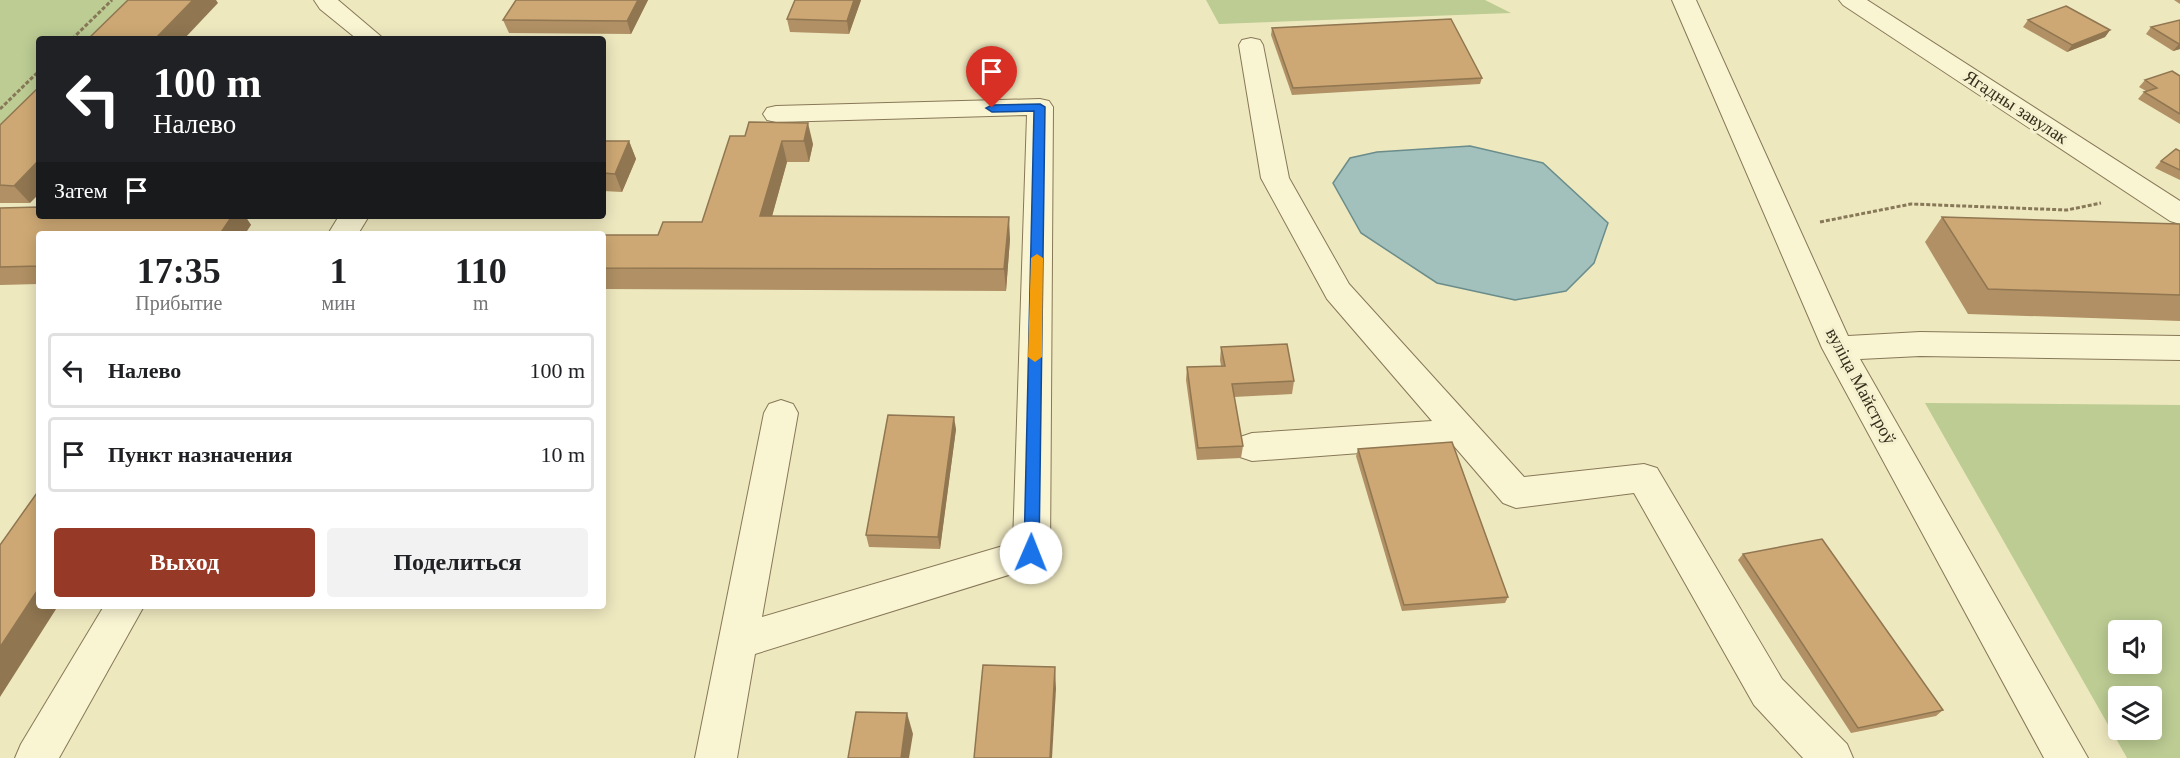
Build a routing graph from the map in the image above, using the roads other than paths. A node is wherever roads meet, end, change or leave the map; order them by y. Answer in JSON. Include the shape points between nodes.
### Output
{"nodes":[{"id":1,"x":326,"y":0,"type":"edge"},
{"id":2,"x":1684,"y":0,"type":"edge"},
{"id":3,"x":1851,"y":0,"type":"edge"},
{"id":4,"x":368,"y":36,"type":"edge"},
{"id":5,"x":1251,"y":45,"type":"dead end"},
{"id":6,"x":776,"y":114,"type":"dead end"},
{"id":7,"x":2180,"y":214,"type":"edge"},
{"id":8,"x":1838,"y":348,"type":"junction"},
{"id":9,"x":2180,"y":348,"type":"edge"},
{"id":10,"x":781,"y":413,"type":"dead end"},
{"id":11,"x":1462,"y":432,"type":"junction"},
{"id":12,"x":1252,"y":447,"type":"dead end"},
{"id":13,"x":123,"y":609,"type":"edge"},
{"id":14,"x":738,"y":642,"type":"junction"},
{"id":15,"x":36,"y":758,"type":"edge"},
{"id":16,"x":716,"y":758,"type":"edge"},
{"id":17,"x":1832,"y":758,"type":"edge"},
{"id":18,"x":2067,"y":758,"type":"edge"}],
"edges":[{"from":1,"to":4,"type":"street"},
{"from":2,"to":8,"type":"street","name":"вуліца Майстроў"},
{"from":3,"to":7,"type":"street","name":"Ягадны завулак"},
{"from":5,"to":11,"type":"street","via":[[1275,178],[1338,291]]},
{"from":6,"to":14,"type":"street","via":[[1040,107],[1031,553]]},
{"from":8,"to":9,"type":"street","via":[[1920,344]]},
{"from":8,"to":18,"type":"street","name":"вуліца Майстроў"},
{"from":10,"to":14,"type":"street"},
{"from":11,"to":12,"type":"street"},
{"from":11,"to":17,"type":"street","via":[[1516,493],[1644,478],[1768,693]]},
{"from":13,"to":15,"type":"street"},
{"from":14,"to":16,"type":"street"}]}
